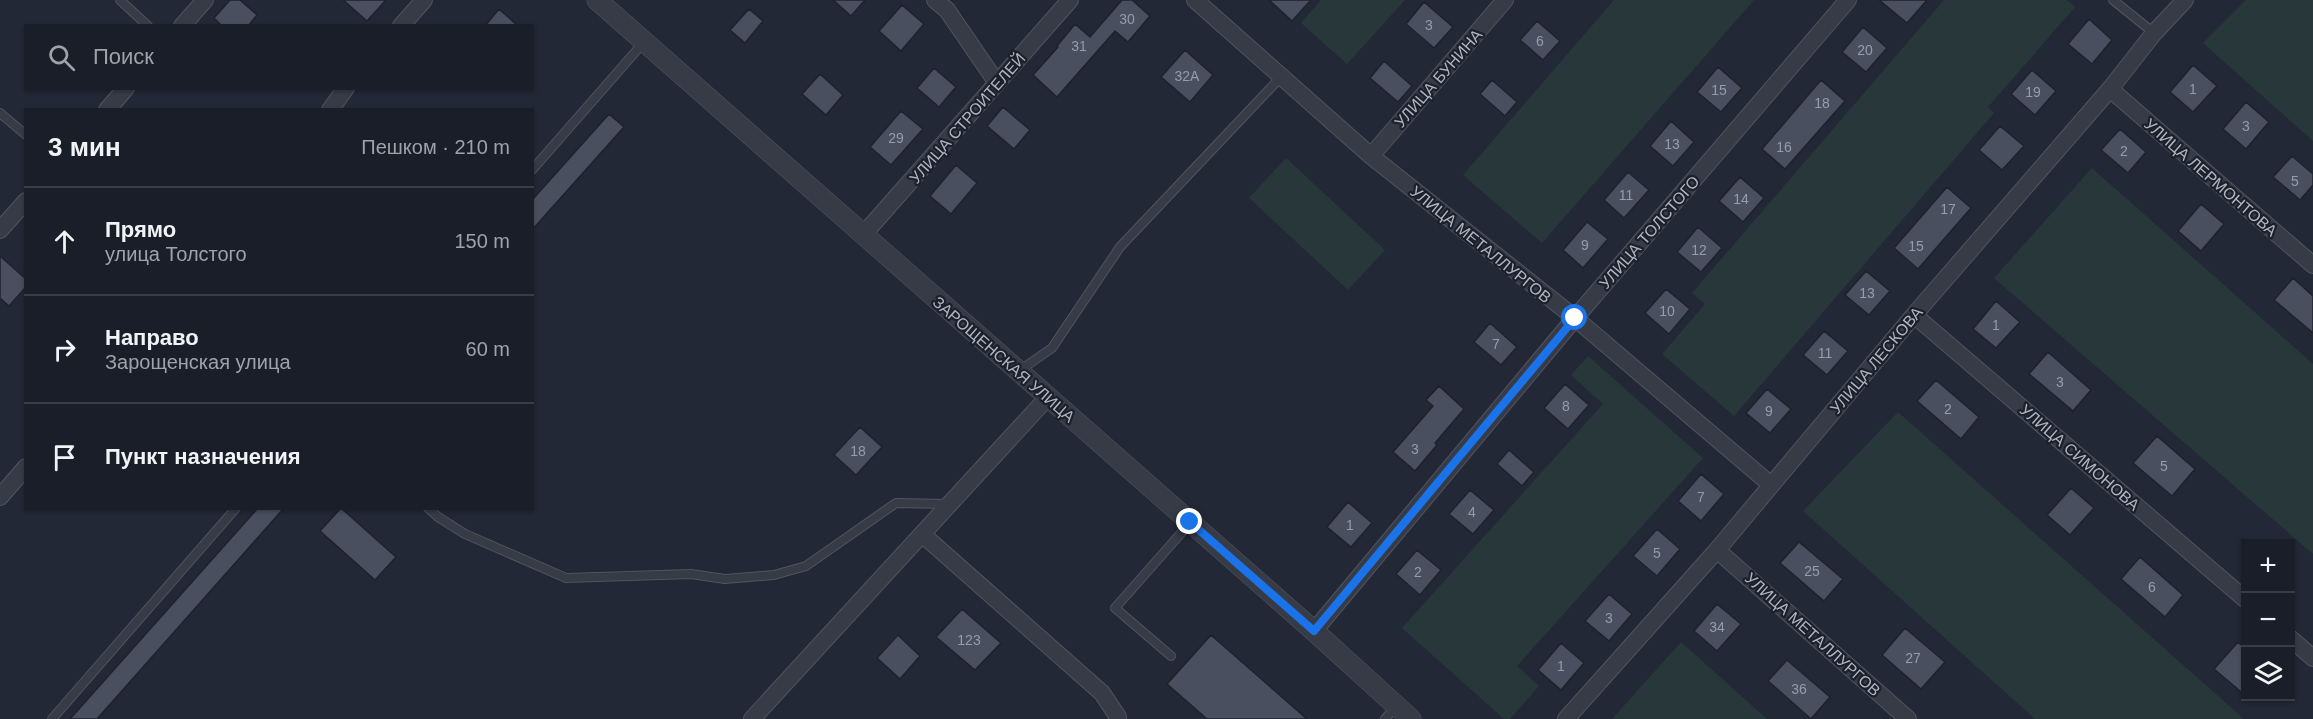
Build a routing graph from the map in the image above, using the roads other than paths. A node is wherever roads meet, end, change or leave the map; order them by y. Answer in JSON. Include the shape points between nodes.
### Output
{"nodes":[{"id":1,"x":120,"y":0,"type":"edge"},
{"id":2,"x":205,"y":0,"type":"edge"},
{"id":3,"x":423,"y":0,"type":"edge"},
{"id":4,"x":597,"y":0,"type":"edge"},
{"id":5,"x":935,"y":0,"type":"edge"},
{"id":6,"x":1070,"y":0,"type":"edge"},
{"id":7,"x":1505,"y":0,"type":"edge"},
{"id":8,"x":1848,"y":0,"type":"edge"},
{"id":9,"x":2113,"y":0,"type":"edge"},
{"id":10,"x":2185,"y":0,"type":"edge"},
{"id":11,"x":1206,"y":4,"type":"edge"},
{"id":12,"x":146,"y":24,"type":"edge"},
{"id":13,"x":184,"y":24,"type":"edge"},
{"id":14,"x":403,"y":24,"type":"edge"},
{"id":15,"x":2154,"y":33,"type":"junction"},
{"id":16,"x":645,"y":42,"type":"junction"},
{"id":17,"x":1281,"y":77,"type":"junction"},
{"id":18,"x":997,"y":83,"type":"junction"},
{"id":19,"x":2110,"y":89,"type":"junction"},
{"id":20,"x":124,"y":90,"type":"edge"},
{"id":21,"x":345,"y":90,"type":"edge"},
{"id":22,"x":109,"y":108,"type":"edge"},
{"id":23,"x":331,"y":108,"type":"edge"},
{"id":24,"x":0,"y":113,"type":"edge"},
{"id":25,"x":24,"y":133,"type":"edge"},
{"id":26,"x":1371,"y":156,"type":"junction"},
{"id":27,"x":534,"y":168,"type":"edge"},
{"id":28,"x":24,"y":203,"type":"edge"},
{"id":29,"x":0,"y":230,"type":"edge"},
{"id":30,"x":863,"y":235,"type":"junction"},
{"id":31,"x":2313,"y":265,"type":"edge"},
{"id":32,"x":1914,"y":315,"type":"junction"},
{"id":33,"x":1575,"y":318,"type":"junction"},
{"id":34,"x":1018,"y":371,"type":"junction"},
{"id":35,"x":1048,"y":397,"type":"junction"},
{"id":36,"x":24,"y":469,"type":"edge"},
{"id":37,"x":1770,"y":484,"type":"junction"},
{"id":38,"x":0,"y":497,"type":"edge"},
{"id":39,"x":950,"y":504,"type":"junction"},
{"id":40,"x":234,"y":510,"type":"edge"},
{"id":41,"x":430,"y":510,"type":"edge"},
{"id":42,"x":1190,"y":522,"type":"junction"},
{"id":43,"x":922,"y":534,"type":"junction"},
{"id":44,"x":1717,"y":550,"type":"junction"},
{"id":45,"x":2241,"y":596,"type":"edge"},
{"id":46,"x":1314,"y":631,"type":"junction"},
{"id":47,"x":2295,"y":642,"type":"edge"},
{"id":48,"x":1171,"y":656,"type":"dead end"},
{"id":49,"x":2313,"y":658,"type":"edge"},
{"id":50,"x":1391,"y":712,"type":"edge"},
{"id":51,"x":52,"y":719,"type":"edge"},
{"id":52,"x":752,"y":719,"type":"edge"},
{"id":53,"x":1117,"y":719,"type":"edge"},
{"id":54,"x":1411,"y":719,"type":"edge"},
{"id":55,"x":1566,"y":719,"type":"edge"},
{"id":56,"x":1908,"y":719,"type":"edge"}],
"edges":[{"from":1,"to":12,"type":"lane"},
{"from":2,"to":13,"type":"street"},
{"from":3,"to":14,"type":"street"},
{"from":4,"to":16,"type":"street","name":"ЗАРОЩЕНСКАЯ УЛИЦА"},
{"from":5,"to":18,"type":"street","via":[[947,10]]},
{"from":6,"to":18,"type":"street","name":"УЛИЦА СТРОИТЕЛЕЙ"},
{"from":7,"to":26,"type":"street","name":"УЛИЦА БУНИНА"},
{"from":8,"to":33,"type":"street","name":"УЛИЦА ТОЛСТОГО"},
{"from":9,"to":15,"type":"lane"},
{"from":10,"to":15,"type":"street","name":"УЛИЦА ЛЕСКОВА"},
{"from":11,"to":17,"type":"street","name":"УЛИЦА МЕТАЛЛУРГОВ"},
{"from":15,"to":19,"type":"street","name":"УЛИЦА ЛЕСКОВА"},
{"from":16,"to":27,"type":"lane"},
{"from":16,"to":30,"type":"street","name":"ЗАРОЩЕНСКАЯ УЛИЦА"},
{"from":17,"to":26,"type":"street","name":"УЛИЦА МЕТАЛЛУРГОВ"},
{"from":17,"to":34,"type":"lane","via":[[1120,247],[1052,348]]},
{"from":18,"to":30,"type":"street","name":"УЛИЦА СТРОИТЕЛЕЙ"},
{"from":19,"to":31,"type":"street","name":"УЛИЦА ЛЕРМОНТОВА"},
{"from":19,"to":32,"type":"street","name":"УЛИЦА ЛЕСКОВА"},
{"from":20,"to":22,"type":"street"},
{"from":21,"to":23,"type":"street"},
{"from":24,"to":25,"type":"lane"},
{"from":26,"to":33,"type":"street","name":"УЛИЦА МЕТАЛЛУРГОВ"},
{"from":28,"to":29,"type":"street"},
{"from":30,"to":34,"type":"street","name":"ЗАРОЩЕНСКАЯ УЛИЦА"},
{"from":32,"to":37,"type":"street","name":"УЛИЦА ЛЕСКОВА"},
{"from":32,"to":45,"type":"street","name":"УЛИЦА СИМОНОВА"},
{"from":33,"to":37,"type":"street","name":"УЛИЦА МЕТАЛЛУРГОВ"},
{"from":33,"to":46,"type":"street","name":"УЛИЦА ТОЛСТОГО"},
{"from":34,"to":35,"type":"street","name":"ЗАРОЩЕНСКАЯ УЛИЦА"},
{"from":35,"to":39,"type":"street"},
{"from":35,"to":42,"type":"street","name":"ЗАРОЩЕНСКАЯ УЛИЦА"},
{"from":36,"to":38,"type":"street"},
{"from":37,"to":44,"type":"street","name":"УЛИЦА ЛЕСКОВА"},
{"from":39,"to":41,"type":"lane","via":[[896,503],[806,566],[774,575],[726,579],[692,574],[566,578],[465,534]]},
{"from":39,"to":43,"type":"street"},
{"from":40,"to":51,"type":"lane"},
{"from":42,"to":46,"type":"street","name":"ЗАРОЩЕНСКАЯ УЛИЦА"},
{"from":42,"to":48,"type":"lane","via":[[1115,608]]},
{"from":43,"to":52,"type":"street"},
{"from":43,"to":53,"type":"street","via":[[1102,693]]},
{"from":44,"to":55,"type":"street","name":"УЛИЦА ЛЕСКОВА"},
{"from":44,"to":56,"type":"street","name":"УЛИЦА МЕТАЛЛУРГОВ"},
{"from":46,"to":50,"type":"street","name":"ЗАРОЩЕНСКАЯ УЛИЦА"},
{"from":47,"to":49,"type":"street"},
{"from":50,"to":54,"type":"street","name":"ЗАРОЩЕНСКАЯ УЛИЦА"}]}
